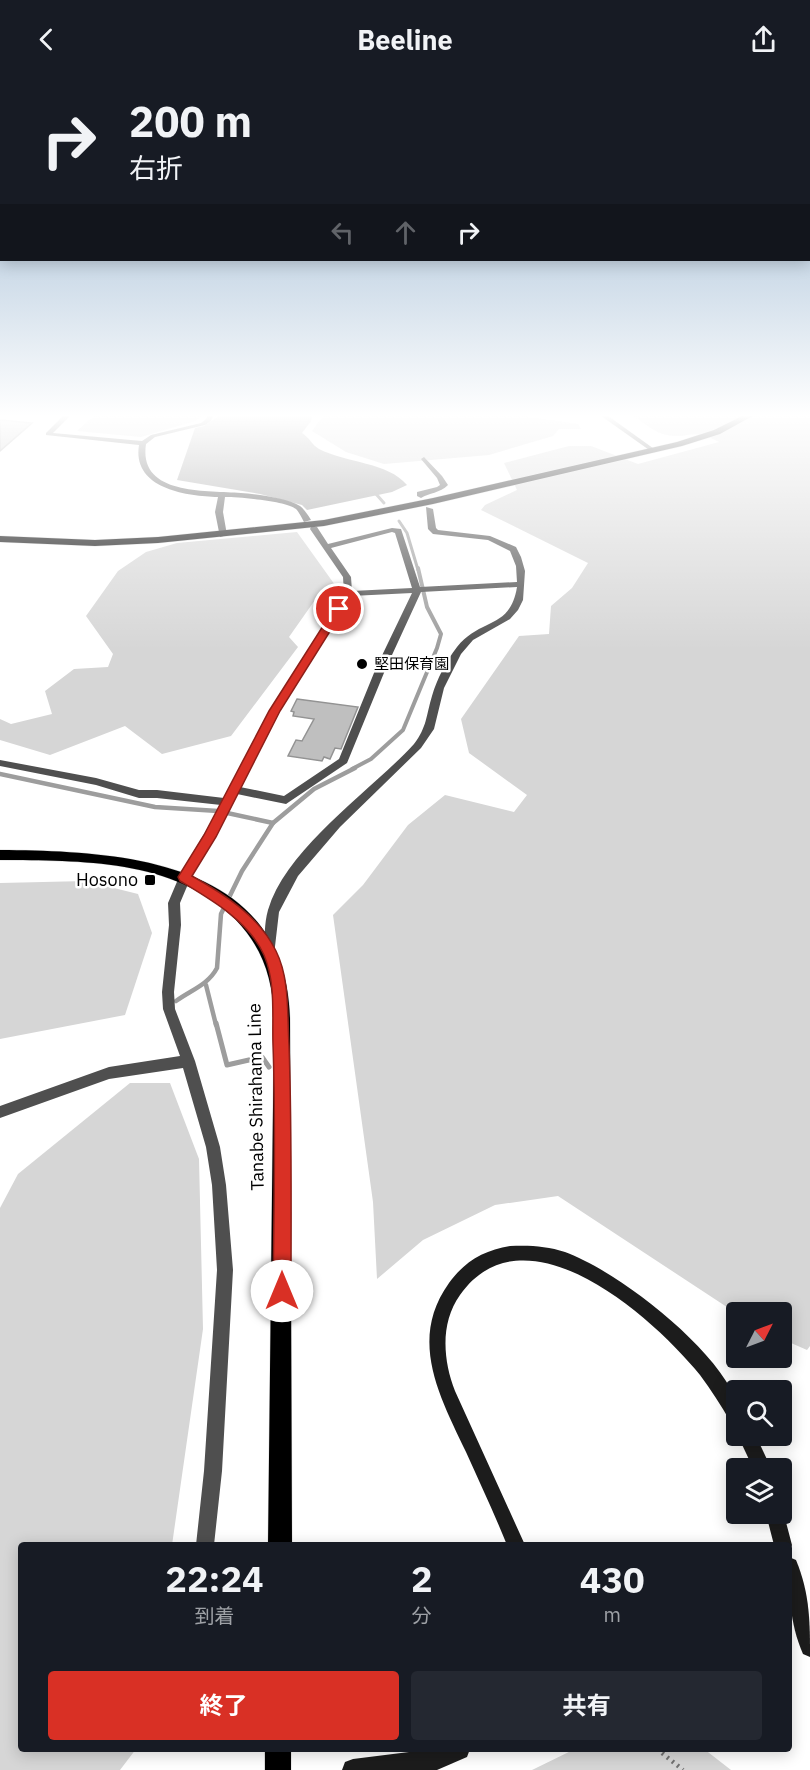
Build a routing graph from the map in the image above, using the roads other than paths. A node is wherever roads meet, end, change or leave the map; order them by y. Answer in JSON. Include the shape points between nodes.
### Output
{"nodes":[{"id":1,"x":190,"y":492,"type":"edge"},
{"id":2,"x":428,"y":492,"type":"edge"},
{"id":3,"x":470,"y":492,"type":"edge"},
{"id":4,"x":222,"y":494,"type":"junction"},
{"id":5,"x":421,"y":496,"type":"dead end"},
{"id":6,"x":429,"y":509,"type":"dead end"},
{"id":7,"x":308,"y":520,"type":"dead end"},
{"id":8,"x":314,"y":529,"type":"dead end"},
{"id":9,"x":223,"y":535,"type":"junction"},
{"id":10,"x":0,"y":538,"type":"edge"},
{"id":11,"x":326,"y":547,"type":"junction"},
{"id":12,"x":521,"y":584,"type":"junction"},
{"id":13,"x":417,"y":591,"type":"junction"},
{"id":14,"x":348,"y":594,"type":"junction"},
{"id":15,"x":0,"y":763,"type":"edge"},
{"id":16,"x":235,"y":790,"type":"junction"},
{"id":17,"x":227,"y":804,"type":"junction"},
{"id":18,"x":0,"y":855,"type":"edge"},
{"id":19,"x":184,"y":877,"type":"junction"},
{"id":20,"x":270,"y":952,"type":"junction"},
{"id":21,"x":188,"y":1061,"type":"junction"},
{"id":22,"x":0,"y":1112,"type":"edge"},
{"id":23,"x":726,"y":1400,"type":"edge"},
{"id":24,"x":778,"y":1524,"type":"edge"},
{"id":25,"x":205,"y":1542,"type":"edge"},
{"id":26,"x":280,"y":1542,"type":"edge"},
{"id":27,"x":515,"y":1542,"type":"edge"},
{"id":28,"x":782,"y":1542,"type":"edge"},
{"id":29,"x":792,"y":1578,"type":"edge"},
{"id":30,"x":810,"y":1647,"type":"edge"},
{"id":31,"x":453,"y":1752,"type":"edge"},
{"id":32,"x":353,"y":1770,"type":"edge"}],
"edges":[{"from":1,"to":4,"type":"street"},
{"from":2,"to":5,"type":"street"},
{"from":3,"to":9,"type":"main road","via":[[357,517]]},
{"from":4,"to":7,"type":"street","via":[[287,503],[298,508]]},
{"from":4,"to":9,"type":"street","via":[[219,512]]},
{"from":6,"to":12,"type":"street","via":[[436,532],[490,538],[513,549],[519,561]]},
{"from":8,"to":11,"type":"street"},
{"from":9,"to":10,"type":"main road","via":[[95,543]]},
{"from":11,"to":13,"type":"street","via":[[398,531]]},
{"from":11,"to":14,"type":"street","via":[[347,577]]},
{"from":12,"to":13,"type":"street"},
{"from":12,"to":20,"type":"street","via":[[517,609],[509,617],[478,630],[458,651],[421,742],[291,874],[274,909]]},
{"from":13,"to":14,"type":"street"},
{"from":13,"to":16,"type":"street","via":[[344,761],[286,800]]},
{"from":14,"to":16,"type":"street","via":[[275,711]]},
{"from":15,"to":17,"type":"street","via":[[140,794]]},
{"from":16,"to":17,"type":"street"},
{"from":17,"to":19,"type":"street"},
{"from":18,"to":19,"type":"main road","name":"Tanabe Shirahama Line","via":[[121,860]]},
{"from":19,"to":20,"type":"main road","name":"Tanabe Shirahama Line","via":[[221,899],[251,926]]},
{"from":19,"to":21,"type":"street","via":[[174,903],[168,992],[169,1009]]},
{"from":20,"to":26,"type":"main road","name":"Tanabe Shirahama Line","via":[[280,989],[283,1107]]},
{"from":21,"to":22,"type":"street","via":[[110,1072]]},
{"from":21,"to":25,"type":"street","via":[[213,1147],[225,1270]]},
{"from":23,"to":27,"type":"street","via":[[698,1359],[663,1324],[615,1286],[570,1262],[531,1252],[494,1256],[470,1270],[451,1291],[440,1315],[438,1359],[448,1395]]},
{"from":24,"to":28,"type":"street"},
{"from":29,"to":30,"type":"street"},
{"from":31,"to":32,"type":"street","via":[[439,1759]]}]}
